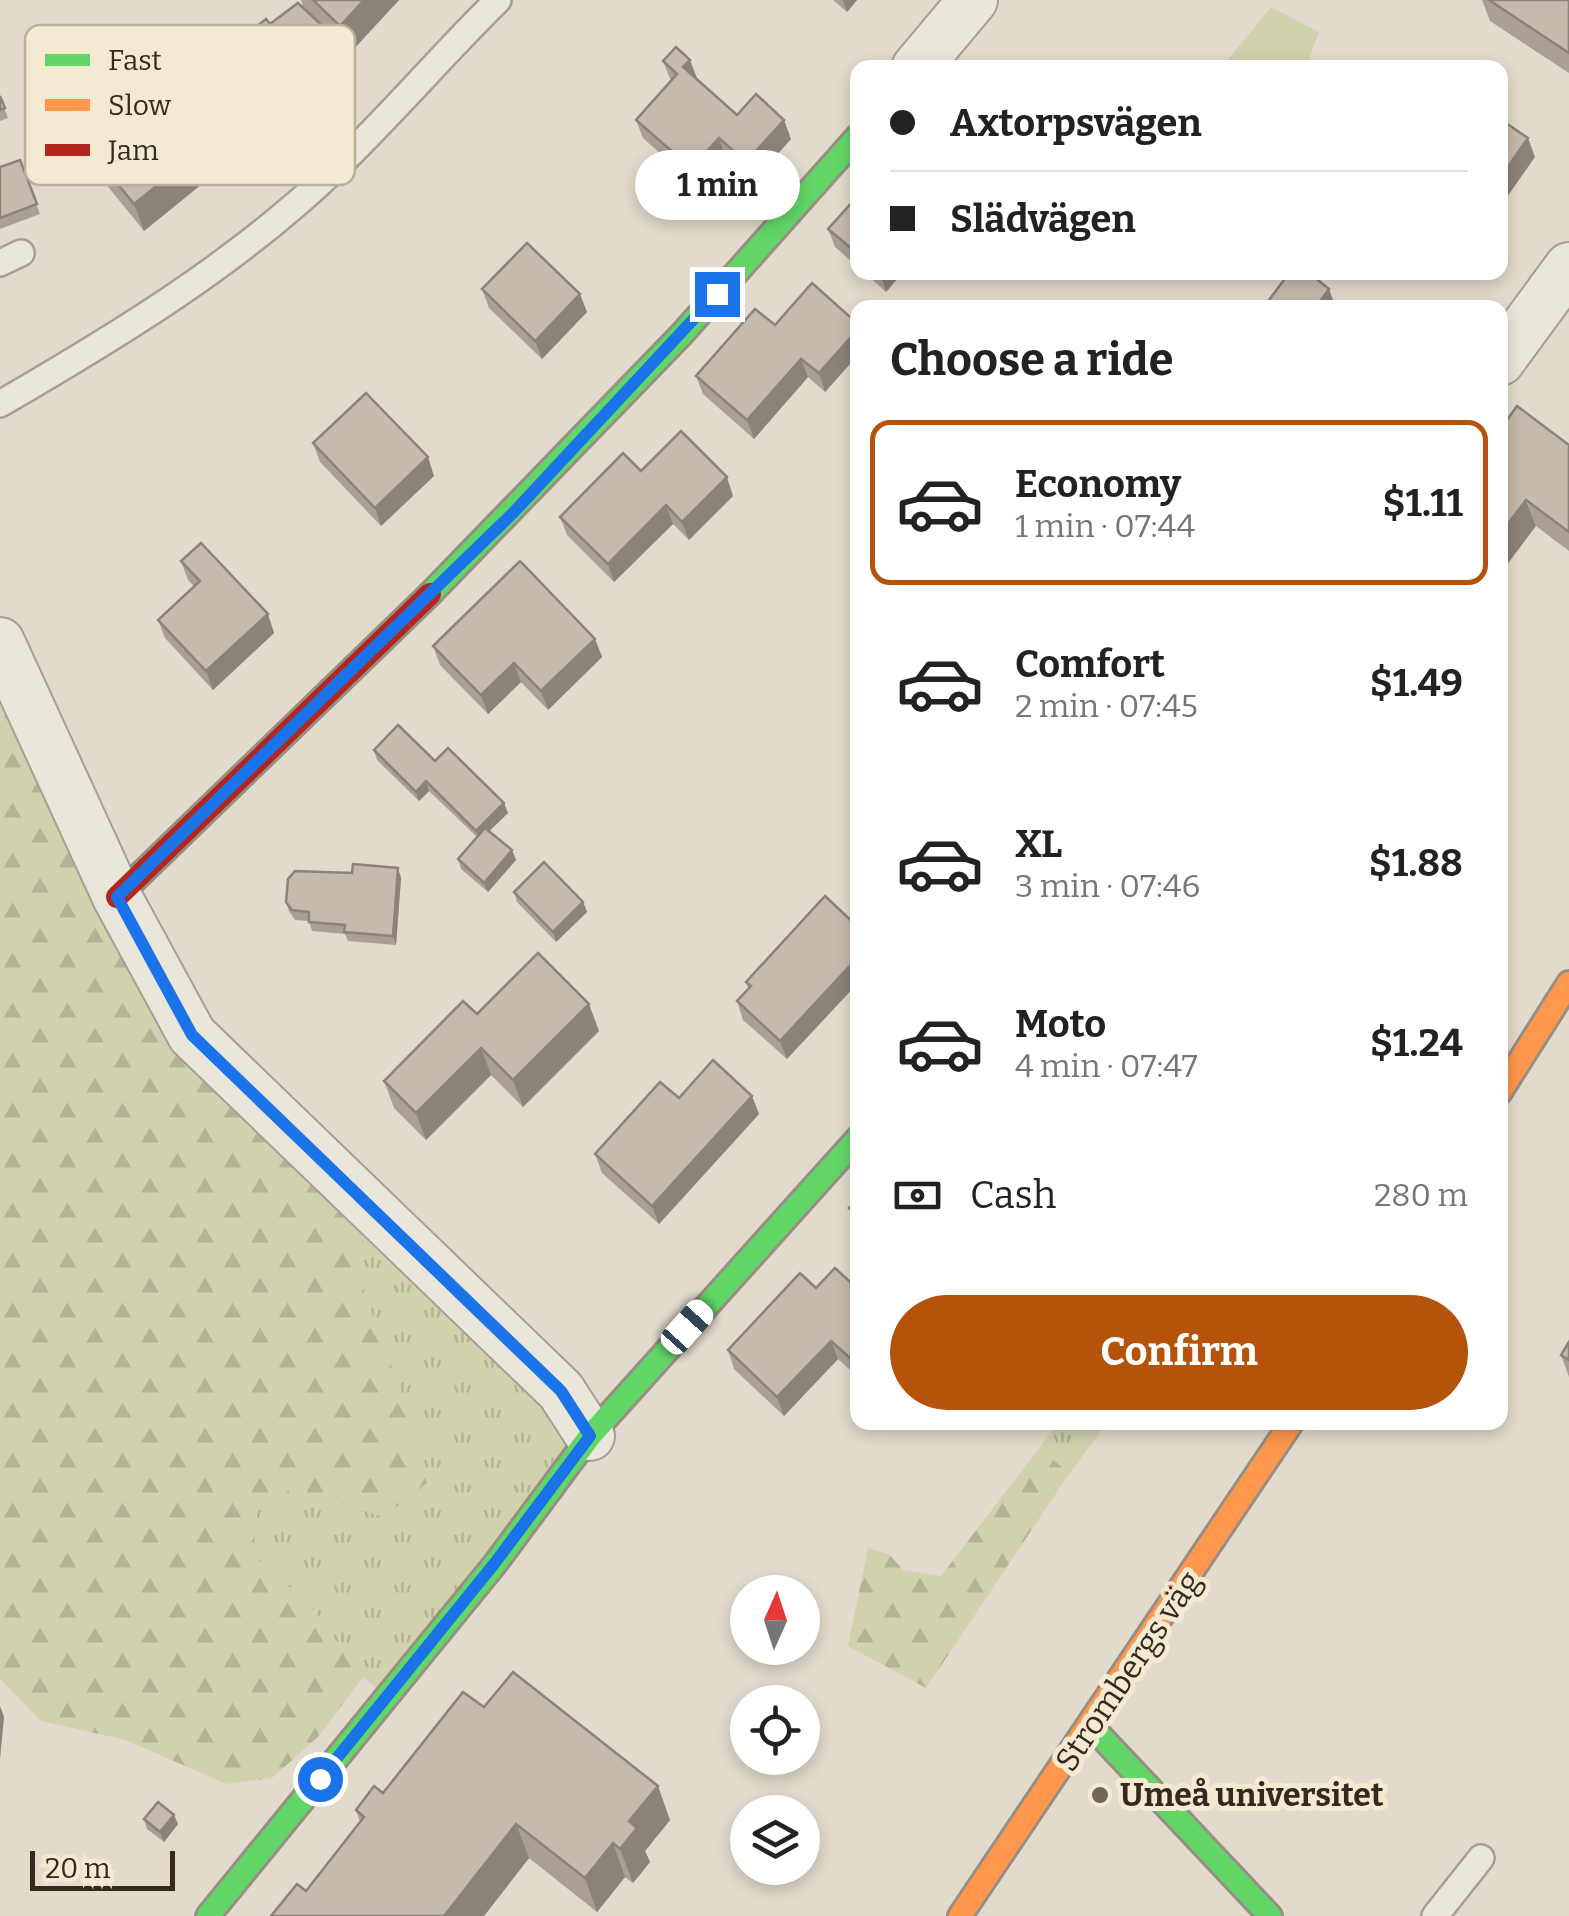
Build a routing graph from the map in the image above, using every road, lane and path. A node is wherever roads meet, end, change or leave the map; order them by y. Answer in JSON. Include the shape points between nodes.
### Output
{"nodes":[{"id":1,"x":498,"y":0,"type":"edge"},
{"id":2,"x":974,"y":0,"type":"edge"},
{"id":3,"x":923,"y":60,"type":"edge"},
{"id":4,"x":850,"y":145,"type":"edge"},
{"id":5,"x":355,"y":148,"type":"edge"},
{"id":6,"x":316,"y":185,"type":"edge"},
{"id":7,"x":1569,"y":266,"type":"edge"},
{"id":8,"x":1508,"y":350,"type":"edge"},
{"id":9,"x":0,"y":404,"type":"edge"},
{"id":10,"x":0,"y":642,"type":"edge"},
{"id":11,"x":117,"y":897,"type":"junction"},
{"id":12,"x":1569,"y":983,"type":"edge"},
{"id":13,"x":1508,"y":1079,"type":"edge"},
{"id":14,"x":850,"y":1147,"type":"edge"},
{"id":15,"x":1287,"y":1430,"type":"edge"},
{"id":16,"x":590,"y":1436,"type":"junction"},
{"id":17,"x":1091,"y":1726,"type":"junction"},
{"id":18,"x":1481,"y":1858,"type":"dead end"},
{"id":19,"x":208,"y":1916,"type":"edge"},
{"id":20,"x":960,"y":1916,"type":"edge"},
{"id":21,"x":1270,"y":1916,"type":"edge"},
{"id":22,"x":1435,"y":1916,"type":"edge"}],
"edges":[{"from":1,"to":5,"type":"lane"},
{"from":2,"to":3,"type":"street"},
{"from":4,"to":11,"type":"street","via":[[513,513]]},
{"from":6,"to":9,"type":"lane","via":[[222,264]]},
{"from":7,"to":8,"type":"street"},
{"from":10,"to":11,"type":"street"},
{"from":11,"to":16,"type":"street","via":[[192,1035],[561,1391]]},
{"from":12,"to":13,"type":"street"},
{"from":14,"to":16,"type":"street"},
{"from":15,"to":17,"type":"street","name":"Strombergs väg"},
{"from":16,"to":19,"type":"street"},
{"from":17,"to":20,"type":"street","name":"Strombergs väg"},
{"from":17,"to":21,"type":"street"},
{"from":18,"to":22,"type":"lane"}]}
